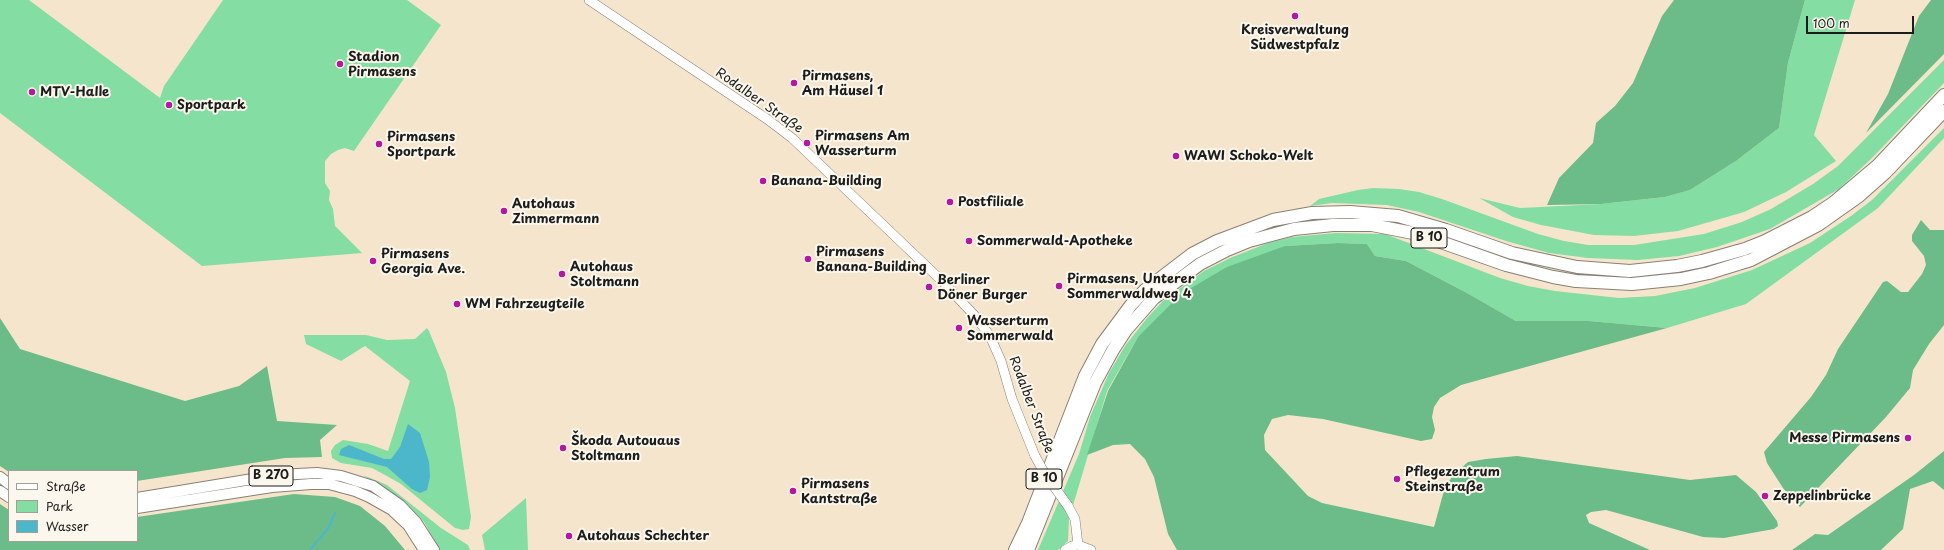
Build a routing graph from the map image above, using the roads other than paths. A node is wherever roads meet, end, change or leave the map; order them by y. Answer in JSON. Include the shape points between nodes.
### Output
{"nodes":[{"id":1,"x":589,"y":0,"type":"edge"},
{"id":2,"x":1944,"y":95,"type":"edge"},
{"id":3,"x":1944,"y":111,"type":"edge"},
{"id":4,"x":0,"y":477,"type":"edge"},
{"id":5,"x":8,"y":483,"type":"edge"},
{"id":6,"x":138,"y":498,"type":"edge"},
{"id":7,"x":138,"y":508,"type":"edge"},
{"id":8,"x":1078,"y":545,"type":"junction"},
{"id":9,"x":424,"y":550,"type":"edge"},
{"id":10,"x":434,"y":550,"type":"edge"},
{"id":11,"x":1015,"y":550,"type":"edge"},
{"id":12,"x":1028,"y":550,"type":"edge"},
{"id":13,"x":1065,"y":550,"type":"edge"},
{"id":14,"x":1091,"y":550,"type":"edge"}],
"edges":[{"from":1,"to":8,"type":"main road","name":"Rodalber Straße","bridge":true,"via":[[792,138],[971,312],[990,336],[1035,456],[1074,519]]},
{"from":2,"to":11,"type":"highway","number":"B 10","via":[[1878,165],[1833,203],[1766,241],[1702,261],[1630,271],[1577,267],[1512,253],[1398,216],[1350,212],[1273,220],[1217,241],[1192,254],[1145,290],[1102,344],[1085,376]]},
{"from":3,"to":12,"type":"highway","number":"B 10","via":[[1885,173],[1859,196],[1818,225],[1750,260],[1681,279],[1632,284],[1576,281],[1506,265],[1418,234],[1372,226],[1333,225],[1294,229],[1227,250],[1172,283],[1154,298],[1126,330],[1095,382]]},
{"from":4,"to":5,"type":"main road"},
{"from":6,"to":10,"type":"main road","number":"B 270","via":[[277,475],[317,473],[341,476],[373,486],[400,504],[416,522]]},
{"from":7,"to":9,"type":"main road","number":"B 270","via":[[272,487],[329,484],[355,491],[392,510],[408,525]]},
{"from":8,"to":13,"type":"main road"},
{"from":8,"to":14,"type":"main road"}]}
